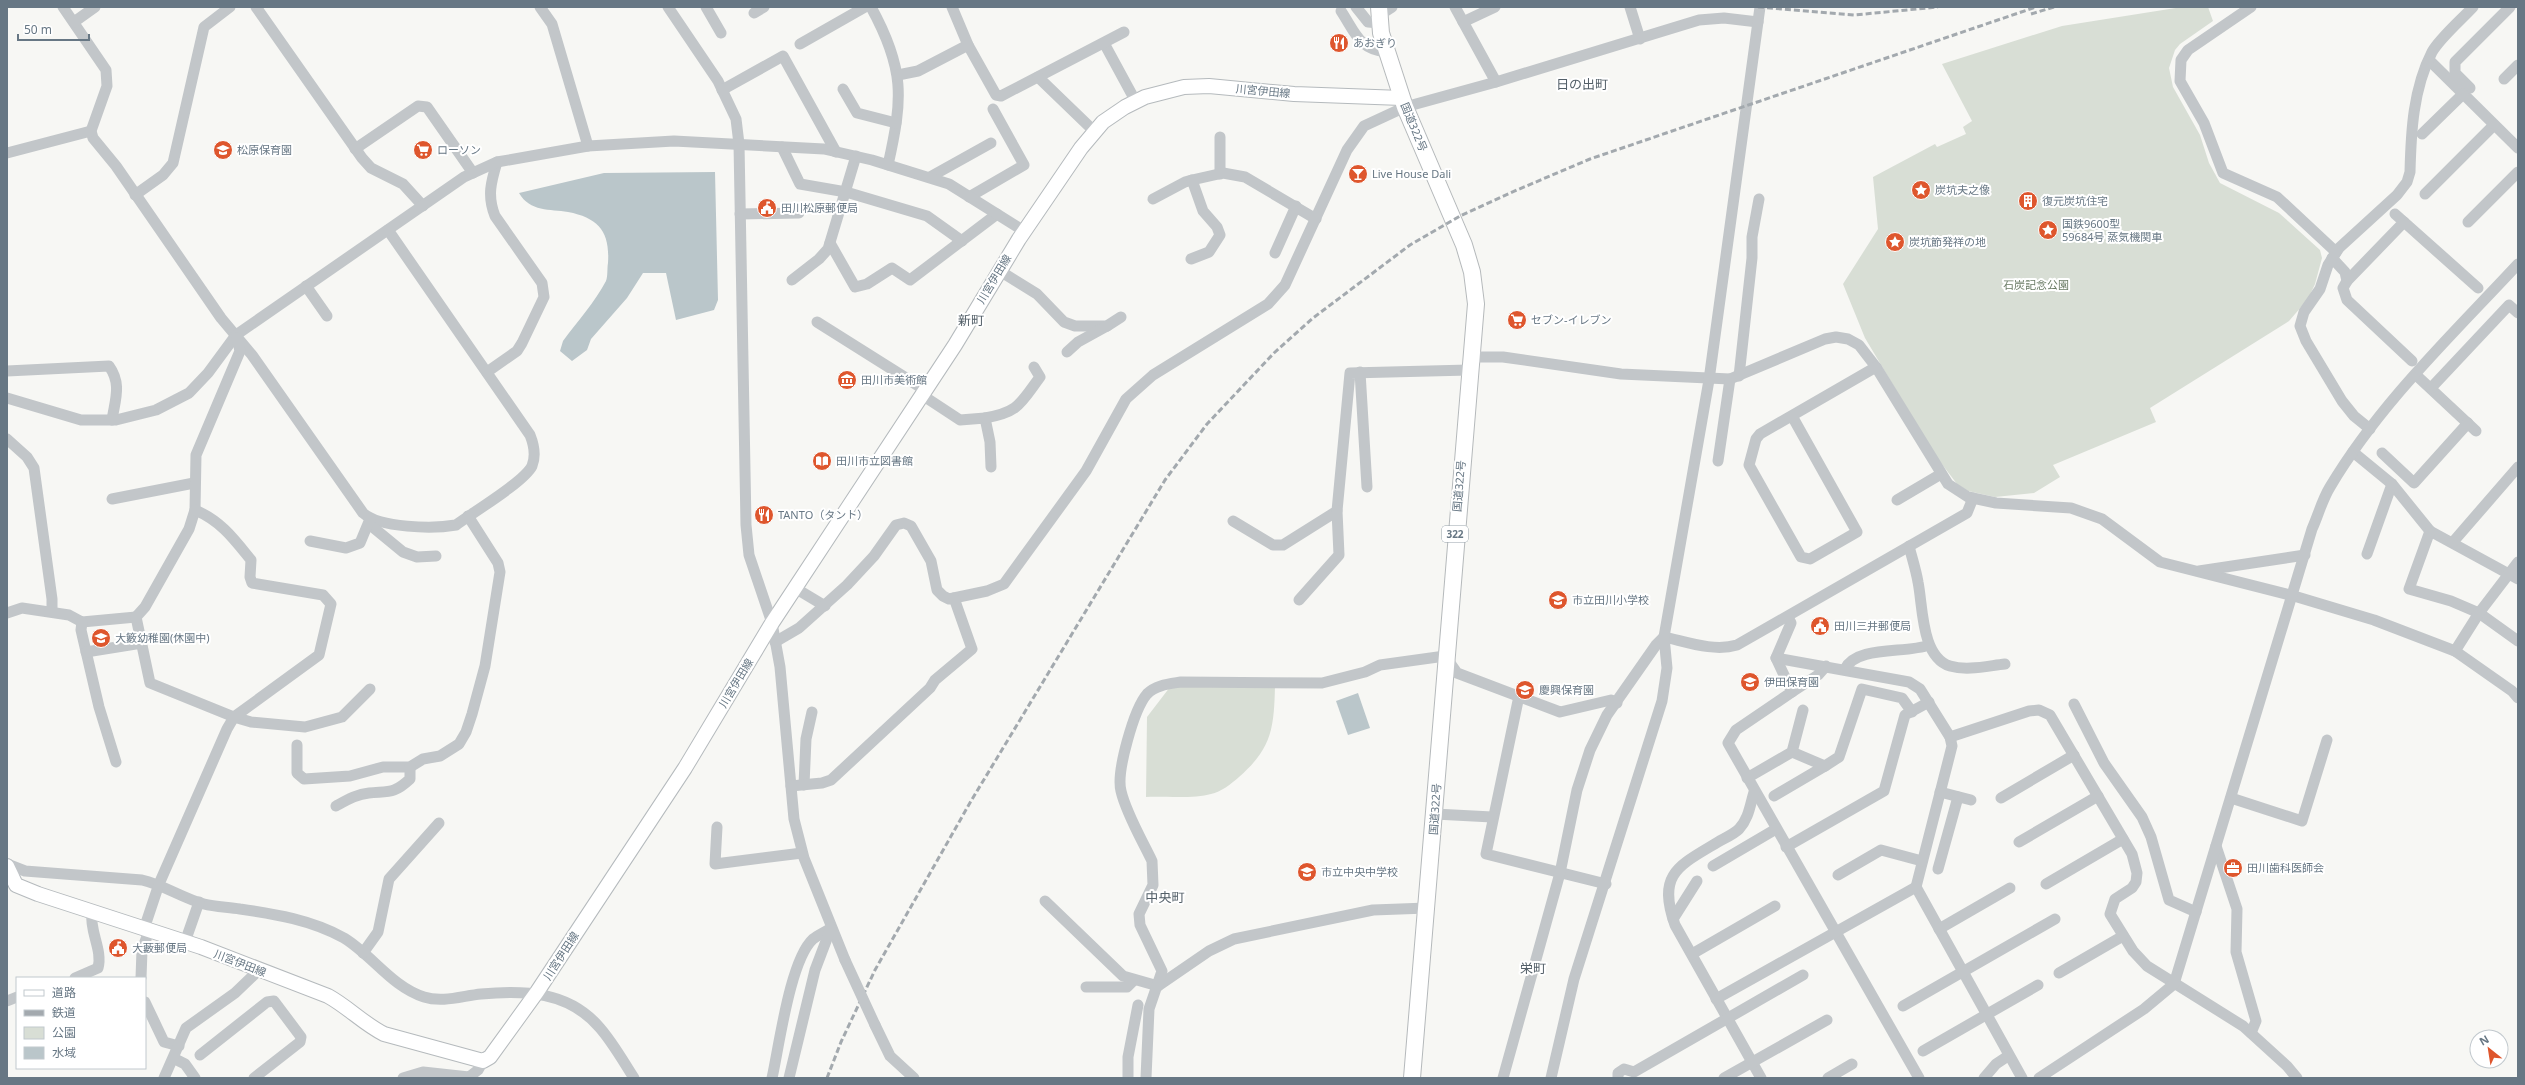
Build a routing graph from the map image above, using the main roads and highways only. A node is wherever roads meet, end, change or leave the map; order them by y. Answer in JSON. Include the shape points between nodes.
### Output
{"nodes":[{"id":1,"x":1379,"y":15,"type":"edge"},
{"id":2,"x":1403,"y":103,"type":"junction"},
{"id":3,"x":7,"y":865,"type":"edge"},
{"id":4,"x":1412,"y":1078,"type":"edge"}],
"edges":[{"from":1,"to":2,"type":"highway","name":"国道322号","number":"322","via":[[1387,52]]},
{"from":2,"to":3,"type":"main road","name":"川宮伊田線","via":[[1209,86],[1184,87],[1136,102],[1103,122],[1080,148],[1024,231],[924,392],[772,623],[685,768],[537,992],[490,1056],[483,1061],[384,1034],[328,996],[185,942],[16,885]]},
{"from":2,"to":4,"type":"highway","name":"国道322号","number":"322","via":[[1464,245],[1472,272],[1476,304],[1469,364]]}]}
